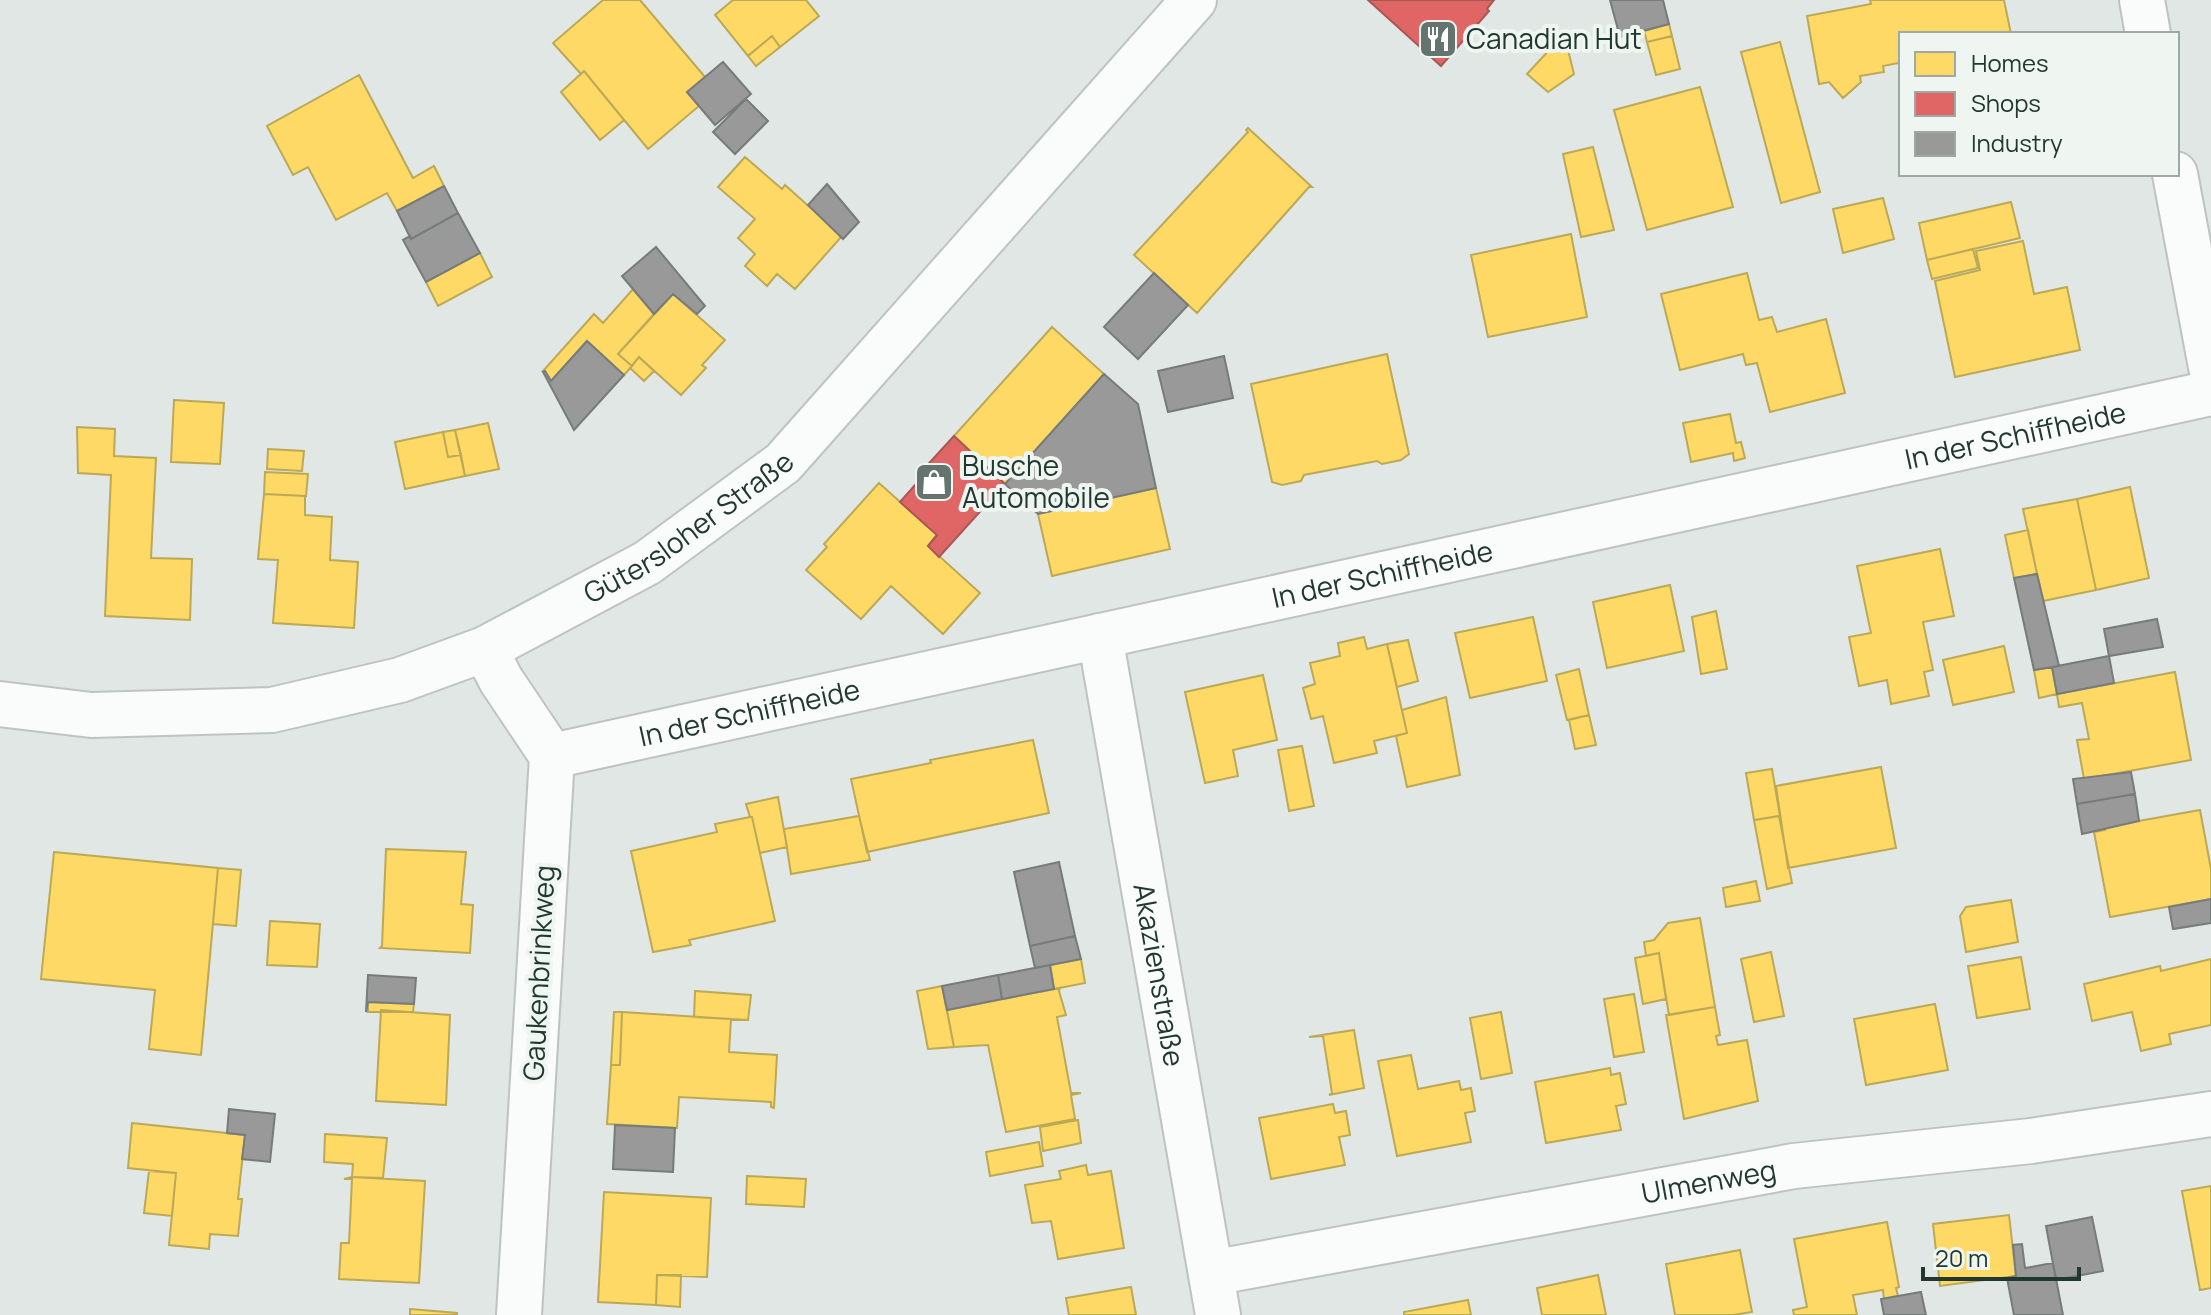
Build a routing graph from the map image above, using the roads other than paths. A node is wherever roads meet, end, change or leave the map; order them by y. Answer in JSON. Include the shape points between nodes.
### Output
{"nodes":[{"id":1,"x":1194,"y":0,"type":"edge"},
{"id":2,"x":2142,"y":0,"type":"edge"},
{"id":3,"x":2148,"y":32,"type":"edge"},
{"id":4,"x":2175,"y":176,"type":"edge"},
{"id":5,"x":2211,"y":367,"type":"edge"},
{"id":6,"x":2211,"y":393,"type":"edge"},
{"id":7,"x":1100,"y":636,"type":"junction"},
{"id":8,"x":485,"y":649,"type":"junction"},
{"id":9,"x":0,"y":704,"type":"edge"},
{"id":10,"x":552,"y":756,"type":"junction"},
{"id":11,"x":2211,"y":1114,"type":"edge"},
{"id":12,"x":1211,"y":1273,"type":"junction"},
{"id":13,"x":519,"y":1315,"type":"edge"},
{"id":14,"x":1218,"y":1315,"type":"edge"}],
"edges":[{"from":1,"to":8,"type":"street","name":"Gütersloher Straße","via":[[783,463],[647,563]]},
{"from":2,"to":3,"type":"street"},
{"from":4,"to":5,"type":"street"},
{"from":6,"to":7,"type":"street","name":"In der Schiffheide"},
{"from":7,"to":10,"type":"street","name":"In der Schiffheide"},
{"from":7,"to":12,"type":"street","name":"Akazienstraße"},
{"from":8,"to":9,"type":"street","name":"Gütersloher Straße","via":[[400,680],[272,710],[91,715]]},
{"from":8,"to":10,"type":"street"},
{"from":10,"to":13,"type":"street","name":"Gaukenbrinkweg"},
{"from":11,"to":12,"type":"street","name":"Ulmenweg","via":[[2031,1141],[1794,1166]]},
{"from":12,"to":14,"type":"street","name":"Akazienstraße"}]}
